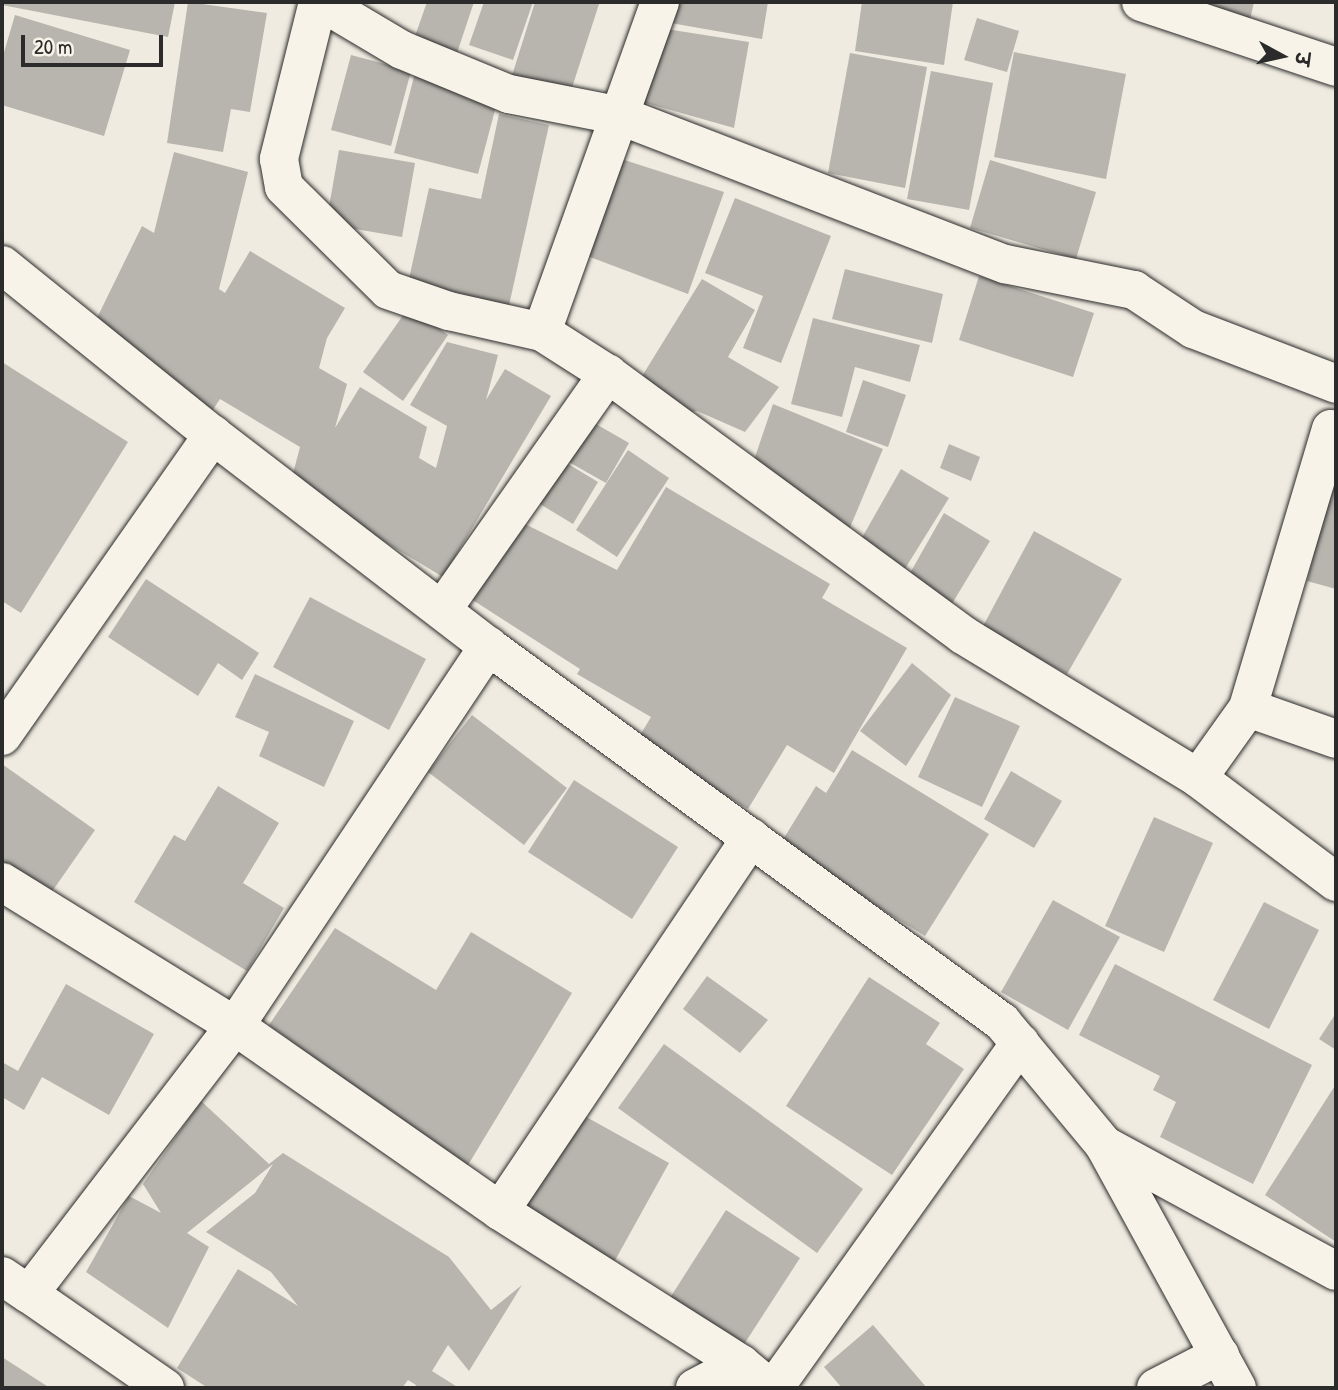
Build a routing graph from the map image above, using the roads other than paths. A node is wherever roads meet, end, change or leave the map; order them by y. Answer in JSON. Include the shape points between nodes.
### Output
{"nodes":[{"id":1,"x":319,"y":2,"type":"edge"},
{"id":2,"x":660,"y":2,"type":"edge"},
{"id":3,"x":1141,"y":2,"type":"edge"},
{"id":4,"x":1336,"y":67,"type":"edge"},
{"id":5,"x":621,"y":116,"type":"junction"},
{"id":6,"x":2,"y":265,"type":"edge"},
{"id":7,"x":542,"y":332,"type":"junction"},
{"id":8,"x":608,"y":374,"type":"junction"},
{"id":9,"x":1336,"y":384,"type":"edge"},
{"id":10,"x":1334,"y":423,"type":"edge"},
{"id":11,"x":213,"y":435,"type":"junction"},
{"id":12,"x":442,"y":610,"type":"junction"},
{"id":13,"x":488,"y":646,"type":"junction"},
{"id":14,"x":1248,"y":708,"type":"junction"},
{"id":15,"x":2,"y":736,"type":"edge"},
{"id":16,"x":1336,"y":739,"type":"edge"},
{"id":17,"x":1198,"y":778,"type":"junction"},
{"id":18,"x":751,"y":838,"type":"junction"},
{"id":19,"x":1336,"y":881,"type":"edge"},
{"id":20,"x":2,"y":882,"type":"edge"},
{"id":21,"x":235,"y":1026,"type":"junction"},
{"id":22,"x":1020,"y":1043,"type":"junction"},
{"id":23,"x":1104,"y":1145,"type":"junction"},
{"id":24,"x":500,"y":1211,"type":"junction"},
{"id":25,"x":1336,"y":1271,"type":"edge"},
{"id":26,"x":15,"y":1285,"type":"edge"},
{"id":27,"x":1220,"y":1355,"type":"junction"},
{"id":28,"x":741,"y":1364,"type":"junction"},
{"id":29,"x":166,"y":1388,"type":"edge"},
{"id":30,"x":695,"y":1388,"type":"edge"},
{"id":31,"x":772,"y":1388,"type":"edge"},
{"id":32,"x":1156,"y":1388,"type":"edge"},
{"id":33,"x":1237,"y":1388,"type":"edge"}],
"edges":[{"from":1,"to":5,"type":"street","via":[[402,50],[509,94]]},
{"from":1,"to":7,"type":"street","via":[[279,159],[284,187],[388,289],[449,311]]},
{"from":2,"to":5,"type":"street"},
{"from":3,"to":4,"type":"street"},
{"from":5,"to":7,"type":"street"},
{"from":5,"to":9,"type":"street","via":[[1005,264],[1133,290],[1194,329]]},
{"from":6,"to":11,"type":"street"},
{"from":7,"to":8,"type":"street"},
{"from":8,"to":12,"type":"street"},
{"from":8,"to":17,"type":"street","via":[[963,635]]},
{"from":10,"to":14,"type":"street"},
{"from":11,"to":12,"type":"street"},
{"from":11,"to":15,"type":"street"},
{"from":12,"to":13,"type":"street"},
{"from":13,"to":18,"type":"street"},
{"from":13,"to":21,"type":"street"},
{"from":14,"to":16,"type":"street"},
{"from":14,"to":17,"type":"street"},
{"from":17,"to":19,"type":"street"},
{"from":18,"to":22,"type":"street","via":[[1002,1022]]},
{"from":18,"to":24,"type":"street"},
{"from":20,"to":21,"type":"street"},
{"from":21,"to":24,"type":"street"},
{"from":21,"to":26,"type":"street"},
{"from":22,"to":23,"type":"street"},
{"from":22,"to":31,"type":"street"},
{"from":23,"to":25,"type":"street"},
{"from":23,"to":27,"type":"street"},
{"from":24,"to":28,"type":"street"},
{"from":26,"to":29,"type":"street"},
{"from":27,"to":32,"type":"street"},
{"from":27,"to":33,"type":"street"},
{"from":28,"to":30,"type":"street"},
{"from":28,"to":31,"type":"street"}]}
